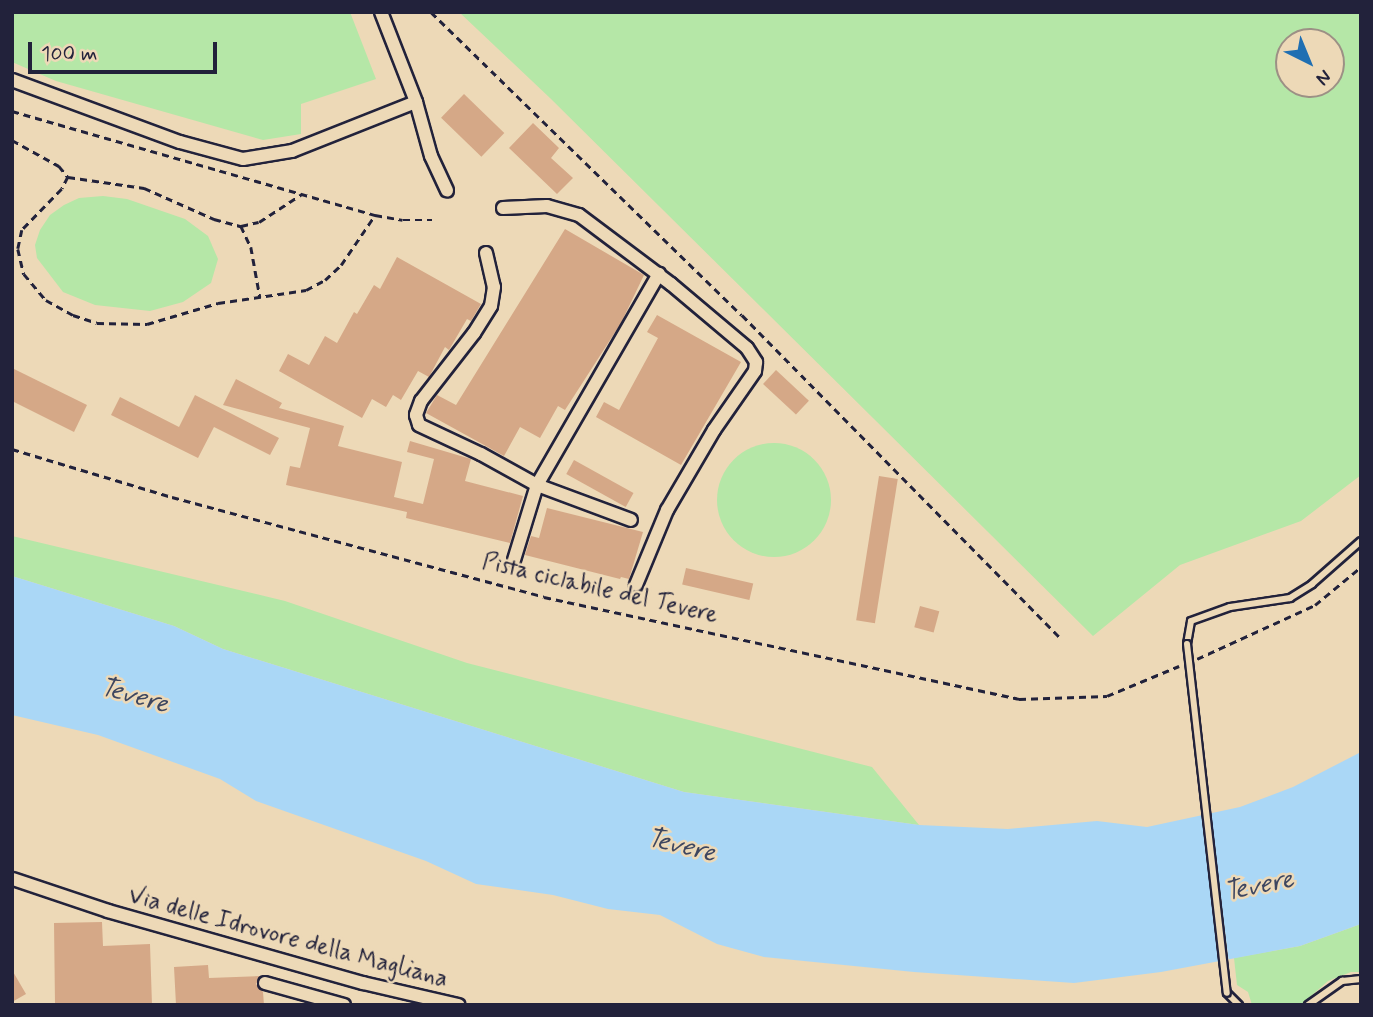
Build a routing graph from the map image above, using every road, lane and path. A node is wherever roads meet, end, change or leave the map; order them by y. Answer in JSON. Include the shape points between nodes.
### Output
{"nodes":[{"id":1,"x":382,"y":12,"type":"edge"},
{"id":2,"x":432,"y":12,"type":"edge"},
{"id":3,"x":12,"y":80,"type":"edge"},
{"id":4,"x":416,"y":102,"type":"junction"},
{"id":5,"x":12,"y":111,"type":"edge"},
{"id":6,"x":12,"y":140,"type":"edge"},
{"id":7,"x":68,"y":177,"type":"junction"},
{"id":8,"x":447,"y":191,"type":"dead end"},
{"id":9,"x":302,"y":194,"type":"junction"},
{"id":10,"x":503,"y":208,"type":"dead end"},
{"id":11,"x":375,"y":215,"type":"junction"},
{"id":12,"x":432,"y":220,"type":"dead end"},
{"id":13,"x":241,"y":226,"type":"junction"},
{"id":14,"x":486,"y":253,"type":"dead end"},
{"id":15,"x":659,"y":274,"type":"junction"},
{"id":16,"x":260,"y":298,"type":"junction"},
{"id":17,"x":12,"y":449,"type":"edge"},
{"id":18,"x":537,"y":485,"type":"junction"},
{"id":19,"x":631,"y":520,"type":"dead end"},
{"id":20,"x":1361,"y":541,"type":"edge"},
{"id":21,"x":514,"y":559,"type":"dead end"},
{"id":22,"x":1361,"y":567,"type":"edge"},
{"id":23,"x":636,"y":585,"type":"dead end"},
{"id":24,"x":1060,"y":637,"type":"dead end"},
{"id":25,"x":1194,"y":660,"type":"dead end"},
{"id":26,"x":1185,"y":664,"type":"dead end"},
{"id":27,"x":13,"y":879,"type":"edge"},
{"id":28,"x":1361,"y":979,"type":"edge"},
{"id":29,"x":265,"y":983,"type":"dead end"},
{"id":30,"x":434,"y":1002,"type":"edge"},
{"id":31,"x":344,"y":1005,"type":"edge"},
{"id":32,"x":458,"y":1005,"type":"edge"},
{"id":33,"x":1239,"y":1005,"type":"edge"},
{"id":34,"x":1308,"y":1005,"type":"edge"}],
"edges":[{"from":1,"to":4,"type":"street"},
{"from":2,"to":24,"type":"path","via":[[742,315]]},
{"from":3,"to":4,"type":"street","via":[[180,142],[252,160],[327,139]]},
{"from":4,"to":8,"type":"street","via":[[431,156]]},
{"from":5,"to":9,"type":"path"},
{"from":6,"to":7,"type":"path","via":[[59,166]]},
{"from":7,"to":13,"type":"path","via":[[144,188]]},
{"from":7,"to":16,"type":"path","via":[[62,189],[27,223],[18,243],[27,280],[46,300],[80,319],[122,326],[154,323],[229,300]]},
{"from":9,"to":11,"type":"path"},
{"from":9,"to":13,"type":"path","via":[[259,222]]},
{"from":10,"to":15,"type":"street","via":[[547,206],[572,211]]},
{"from":11,"to":12,"type":"path"},
{"from":11,"to":16,"type":"path","via":[[341,265],[325,279],[298,293]]},
{"from":13,"to":16,"type":"path","via":[[251,247]]},
{"from":14,"to":18,"type":"street","via":[[494,286],[491,306],[425,395],[416,418],[427,431],[474,450]]},
{"from":15,"to":18,"type":"street"},
{"from":15,"to":23,"type":"street","via":[[747,348],[757,366],[667,510]]},
{"from":17,"to":26,"type":"path","name":"Pista ciclabile del Tevere","via":[[544,597],[1019,699],[1107,696]]},
{"from":18,"to":19,"type":"street"},
{"from":18,"to":21,"type":"street"},
{"from":20,"to":33,"type":"lane","bridge":true,"via":[[1290,598],[1206,613],[1189,626],[1227,993]]},
{"from":22,"to":25,"type":"path","via":[[1315,605]]},
{"from":27,"to":30,"type":"street","name":"Via delle Idrovore della Magliana","via":[[108,911]]},
{"from":28,"to":34,"type":"lane","via":[[1342,981]]},
{"from":29,"to":31,"type":"street"},
{"from":30,"to":32,"type":"street","name":"Via delle Idrovore della Magliana"}]}
